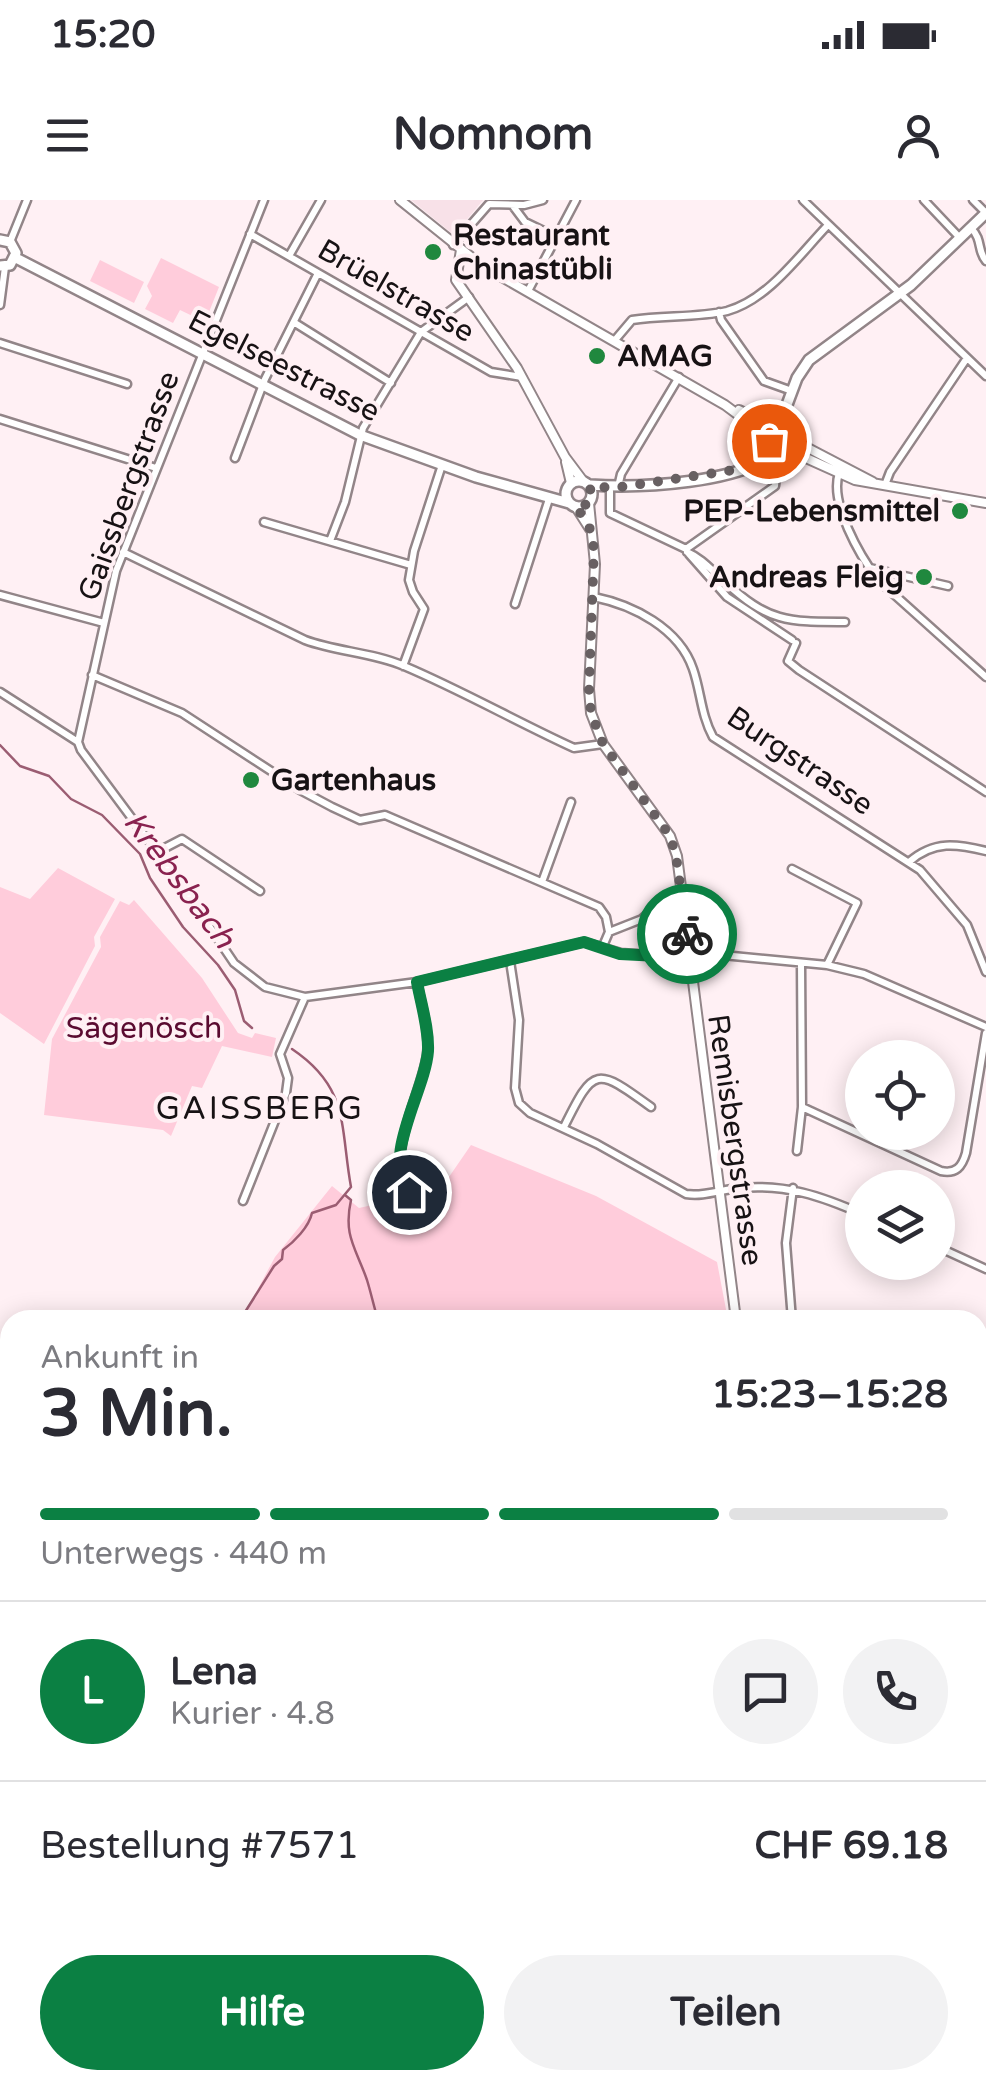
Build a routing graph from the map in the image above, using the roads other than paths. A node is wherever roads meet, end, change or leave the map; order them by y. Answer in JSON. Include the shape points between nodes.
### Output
{"nodes":[{"id":1,"x":27,"y":200,"type":"edge"},
{"id":2,"x":264,"y":200,"type":"edge"},
{"id":3,"x":322,"y":200,"type":"edge"},
{"id":4,"x":400,"y":200,"type":"edge"},
{"id":5,"x":543,"y":200,"type":"edge"},
{"id":6,"x":576,"y":200,"type":"edge"},
{"id":7,"x":803,"y":200,"type":"edge"},
{"id":8,"x":924,"y":200,"type":"edge"},
{"id":9,"x":973,"y":200,"type":"edge"},
{"id":10,"x":512,"y":204,"type":"junction"},
{"id":11,"x":986,"y":213,"type":"edge"},
{"id":12,"x":828,"y":225,"type":"junction"},
{"id":13,"x":971,"y":227,"type":"junction"},
{"id":14,"x":250,"y":234,"type":"junction"},
{"id":15,"x":556,"y":237,"type":"junction"},
{"id":16,"x":960,"y":238,"type":"junction"},
{"id":17,"x":5,"y":241,"type":"edge"},
{"id":18,"x":457,"y":248,"type":"junction"},
{"id":19,"x":289,"y":256,"type":"junction"},
{"id":20,"x":16,"y":258,"type":"junction"},
{"id":21,"x":986,"y":262,"type":"edge"},
{"id":22,"x":3,"y":266,"type":"edge"},
{"id":23,"x":318,"y":273,"type":"junction"},
{"id":24,"x":528,"y":291,"type":"junction"},
{"id":25,"x":900,"y":293,"type":"junction"},
{"id":26,"x":469,"y":297,"type":"junction"},
{"id":27,"x":0,"y":305,"type":"edge"},
{"id":28,"x":719,"y":312,"type":"junction"},
{"id":29,"x":295,"y":323,"type":"junction"},
{"id":30,"x":421,"y":332,"type":"junction"},
{"id":31,"x":615,"y":340,"type":"junction"},
{"id":32,"x":0,"y":343,"type":"edge"},
{"id":33,"x":201,"y":352,"type":"junction"},
{"id":34,"x":967,"y":358,"type":"junction"},
{"id":35,"x":986,"y":376,"type":"edge"},
{"id":36,"x":522,"y":377,"type":"junction"},
{"id":37,"x":679,"y":378,"type":"junction"},
{"id":38,"x":390,"y":382,"type":"junction"},
{"id":39,"x":127,"y":384,"type":"dead end"},
{"id":40,"x":263,"y":384,"type":"junction"},
{"id":41,"x":792,"y":391,"type":"junction"},
{"id":42,"x":725,"y":405,"type":"junction"},
{"id":43,"x":0,"y":418,"type":"edge"},
{"id":44,"x":777,"y":426,"type":"junction"},
{"id":45,"x":792,"y":433,"type":"junction"},
{"id":46,"x":360,"y":434,"type":"junction"},
{"id":47,"x":769,"y":440,"type":"junction"},
{"id":48,"x":784,"y":450,"type":"junction"},
{"id":49,"x":566,"y":457,"type":"junction"},
{"id":50,"x":235,"y":458,"type":"dead end"},
{"id":51,"x":762,"y":461,"type":"junction"},
{"id":52,"x":442,"y":465,"type":"junction"},
{"id":53,"x":156,"y":468,"type":"junction"},
{"id":54,"x":841,"y":469,"type":"junction"},
{"id":55,"x":586,"y":483,"type":"junction"},
{"id":56,"x":885,"y":485,"type":"junction"},
{"id":57,"x":569,"y":486,"type":"junction"},
{"id":58,"x":614,"y":489,"type":"junction"},
{"id":59,"x":544,"y":497,"type":"junction"},
{"id":60,"x":590,"y":500,"type":"junction"},
{"id":61,"x":986,"y":503,"type":"edge"},
{"id":62,"x":572,"y":505,"type":"junction"},
{"id":63,"x":264,"y":522,"type":"dead end"},
{"id":64,"x":590,"y":529,"type":"junction"},
{"id":65,"x":330,"y":541,"type":"junction"},
{"id":66,"x":687,"y":550,"type":"junction"},
{"id":67,"x":123,"y":552,"type":"junction"},
{"id":68,"x":411,"y":564,"type":"junction"},
{"id":69,"x":869,"y":568,"type":"junction"},
{"id":70,"x":948,"y":586,"type":"dead end"},
{"id":71,"x":0,"y":596,"type":"edge"},
{"id":72,"x":594,"y":597,"type":"junction"},
{"id":73,"x":515,"y":604,"type":"dead end"},
{"id":74,"x":845,"y":622,"type":"dead end"},
{"id":75,"x":104,"y":623,"type":"junction"},
{"id":76,"x":404,"y":666,"type":"junction"},
{"id":77,"x":92,"y":675,"type":"junction"},
{"id":78,"x":986,"y":677,"type":"edge"},
{"id":79,"x":0,"y":692,"type":"edge"},
{"id":80,"x":78,"y":742,"type":"junction"},
{"id":81,"x":603,"y":744,"type":"junction"},
{"id":82,"x":986,"y":792,"type":"edge"},
{"id":83,"x":571,"y":802,"type":"dead end"},
{"id":84,"x":986,"y":851,"type":"edge"},
{"id":85,"x":157,"y":852,"type":"junction"},
{"id":86,"x":910,"y":862,"type":"junction"},
{"id":87,"x":792,"y":869,"type":"dead end"},
{"id":88,"x":542,"y":882,"type":"junction"},
{"id":89,"x":260,"y":891,"type":"dead end"},
{"id":90,"x":664,"y":899,"type":"dead end"},
{"id":91,"x":609,"y":932,"type":"junction"},
{"id":92,"x":688,"y":941,"type":"junction"},
{"id":93,"x":602,"y":946,"type":"junction"},
{"id":94,"x":702,"y":953,"type":"junction"},
{"id":95,"x":678,"y":957,"type":"junction"},
{"id":96,"x":510,"y":961,"type":"junction"},
{"id":97,"x":801,"y":962,"type":"junction"},
{"id":98,"x":827,"y":965,"type":"junction"},
{"id":99,"x":691,"y":966,"type":"junction"},
{"id":100,"x":986,"y":972,"type":"edge"},
{"id":101,"x":417,"y":982,"type":"junction"},
{"id":102,"x":305,"y":997,"type":"junction"},
{"id":103,"x":986,"y":1030,"type":"edge"},
{"id":104,"x":802,"y":1106,"type":"junction"},
{"id":105,"x":650,"y":1107,"type":"dead end"},
{"id":106,"x":564,"y":1128,"type":"junction"},
{"id":107,"x":798,"y":1151,"type":"dead end"},
{"id":108,"x":793,"y":1188,"type":"junction"},
{"id":109,"x":720,"y":1191,"type":"junction"},
{"id":110,"x":409,"y":1192,"type":"dead end"},
{"id":111,"x":243,"y":1201,"type":"dead end"},
{"id":112,"x":845,"y":1208,"type":"edge"},
{"id":113,"x":955,"y":1255,"type":"edge"},
{"id":114,"x":986,"y":1269,"type":"edge"},
{"id":115,"x":735,"y":1310,"type":"edge"},
{"id":116,"x":791,"y":1310,"type":"edge"}],
"edges":[{"from":1,"to":17,"type":"street"},
{"from":2,"to":14,"type":"street","name":"Gaissbergstrasse"},
{"from":3,"to":19,"type":"street"},
{"from":4,"to":18,"type":"street"},
{"from":5,"to":10,"type":"street"},
{"from":6,"to":15,"type":"street"},
{"from":7,"to":12,"type":"street"},
{"from":8,"to":16,"type":"street"},
{"from":9,"to":11,"type":"street"},
{"from":10,"to":15,"type":"street","via":[[525,222]]},
{"from":10,"to":18,"type":"street","via":[[482,207]]},
{"from":11,"to":13,"type":"main road"},
{"from":12,"to":25,"type":"street"},
{"from":12,"to":28,"type":"street","via":[[762,291]]},
{"from":13,"to":16,"type":"main road"},
{"from":13,"to":21,"type":"street"},
{"from":14,"to":19,"type":"street","name":"Brüelstrasse"},
{"from":14,"to":33,"type":"street","name":"Gaissbergstrasse"},
{"from":15,"to":24,"type":"street"},
{"from":16,"to":25,"type":"main road"},
{"from":17,"to":20,"type":"main road"},
{"from":18,"to":24,"type":"street"},
{"from":18,"to":26,"type":"street","via":[[455,275]]},
{"from":19,"to":23,"type":"street","name":"Brüelstrasse"},
{"from":20,"to":22,"type":"main road"},
{"from":20,"to":33,"type":"main road","name":"Egelseestrasse"},
{"from":22,"to":27,"type":"street"},
{"from":23,"to":29,"type":"street"},
{"from":23,"to":30,"type":"street","name":"Brüelstrasse"},
{"from":24,"to":31,"type":"street"},
{"from":25,"to":34,"type":"street"},
{"from":25,"to":41,"type":"main road","via":[[809,360]]},
{"from":26,"to":30,"type":"street"},
{"from":26,"to":36,"type":"street"},
{"from":28,"to":31,"type":"street","via":[[632,320]]},
{"from":28,"to":41,"type":"street","via":[[764,380]]},
{"from":29,"to":38,"type":"street"},
{"from":29,"to":40,"type":"street"},
{"from":30,"to":36,"type":"street","name":"Brüelstrasse","via":[[491,372]]},
{"from":30,"to":38,"type":"street"},
{"from":31,"to":37,"type":"street"},
{"from":32,"to":39,"type":"street"},
{"from":33,"to":40,"type":"main road","name":"Egelseestrasse"},
{"from":33,"to":53,"type":"street","name":"Gaissbergstrasse"},
{"from":34,"to":35,"type":"street"},
{"from":34,"to":56,"type":"street"},
{"from":36,"to":49,"type":"street"},
{"from":37,"to":42,"type":"street"},
{"from":37,"to":58,"type":"street"},
{"from":38,"to":46,"type":"street"},
{"from":40,"to":46,"type":"main road","name":"Egelseestrasse"},
{"from":40,"to":50,"type":"street"},
{"from":41,"to":44,"type":"main road"},
{"from":41,"to":45,"type":"main road"},
{"from":42,"to":44,"type":"street"},
{"from":42,"to":47,"type":"street"},
{"from":43,"to":53,"type":"street"},
{"from":44,"to":45,"type":"main road"},
{"from":44,"to":47,"type":"main road"},
{"from":45,"to":48,"type":"main road"},
{"from":45,"to":54,"type":"street"},
{"from":46,"to":52,"type":"main road","name":"Egelseestrasse"},
{"from":46,"to":65,"type":"street"},
{"from":47,"to":48,"type":"main road"},
{"from":47,"to":51,"type":"main road"},
{"from":48,"to":51,"type":"main road"},
{"from":48,"to":54,"type":"street"},
{"from":49,"to":55,"type":"street"},
{"from":49,"to":57,"type":"street"},
{"from":51,"to":58,"type":"main road"},
{"from":51,"to":66,"type":"street","via":[[776,476],[772,489]]},
{"from":52,"to":59,"type":"main road","name":"Egelseestrasse"},
{"from":52,"to":68,"type":"street"},
{"from":53,"to":67,"type":"street","name":"Gaissbergstrasse"},
{"from":54,"to":56,"type":"street"},
{"from":54,"to":69,"type":"street","via":[[835,490]]},
{"from":55,"to":57,"type":"main road","name":"Egelseestrasse"},
{"from":55,"to":58,"type":"main road"},
{"from":55,"to":60,"type":"main road"},
{"from":56,"to":61,"type":"street"},
{"from":57,"to":59,"type":"main road","name":"Egelseestrasse"},
{"from":57,"to":62,"type":"main road"},
{"from":58,"to":60,"type":"main road"},
{"from":58,"to":66,"type":"street","via":[[610,513]]},
{"from":59,"to":62,"type":"main road","name":"Egelseestrasse"},
{"from":59,"to":73,"type":"street"},
{"from":60,"to":62,"type":"main road"},
{"from":60,"to":64,"type":"street"},
{"from":62,"to":64,"type":"street"},
{"from":63,"to":65,"type":"street"},
{"from":64,"to":72,"type":"street"},
{"from":65,"to":68,"type":"street"},
{"from":66,"to":74,"type":"street","via":[[780,620]]},
{"from":66,"to":82,"type":"street","via":[[727,597],[794,641],[788,661],[799,670]]},
{"from":67,"to":75,"type":"street","name":"Gaissbergstrasse"},
{"from":67,"to":76,"type":"street","via":[[305,640]]},
{"from":68,"to":76,"type":"street","via":[[410,586],[424,610]]},
{"from":69,"to":70,"type":"street"},
{"from":69,"to":78,"type":"street"},
{"from":71,"to":75,"type":"street"},
{"from":72,"to":81,"type":"street","via":[[590,703]]},
{"from":72,"to":86,"type":"street","name":"Burgstrasse","via":[[614,601],[671,635],[694,671],[713,737]]},
{"from":75,"to":77,"type":"street","name":"Gaissbergstrasse"},
{"from":76,"to":81,"type":"street","via":[[574,748]]},
{"from":77,"to":80,"type":"street","name":"Gaissbergstrasse"},
{"from":77,"to":88,"type":"street","via":[[182,713],[300,790],[360,820],[385,814]]},
{"from":79,"to":80,"type":"street"},
{"from":80,"to":85,"type":"street"},
{"from":81,"to":92,"type":"street","via":[[670,836]]},
{"from":83,"to":88,"type":"street"},
{"from":84,"to":86,"type":"street","via":[[941,844]]},
{"from":85,"to":89,"type":"street","via":[[182,839]]},
{"from":85,"to":102,"type":"street","via":[[242,971],[265,987]]},
{"from":86,"to":100,"type":"street","name":"Burgstrasse","via":[[967,925]]},
{"from":87,"to":98,"type":"street","via":[[858,902]]},
{"from":88,"to":91,"type":"street","via":[[600,907]]},
{"from":90,"to":91,"type":"street"},
{"from":91,"to":93,"type":"street"},
{"from":92,"to":94,"type":"street"},
{"from":92,"to":95,"type":"street"},
{"from":93,"to":95,"type":"street","via":[[620,954]]},
{"from":93,"to":96,"type":"street","via":[[584,942]]},
{"from":94,"to":97,"type":"street"},
{"from":94,"to":99,"type":"street"},
{"from":95,"to":99,"type":"street"},
{"from":96,"to":101,"type":"street"},
{"from":96,"to":106,"type":"street","via":[[519,1020],[516,1096],[530,1112]]},
{"from":97,"to":98,"type":"street"},
{"from":97,"to":104,"type":"street"},
{"from":98,"to":103,"type":"street","via":[[887,982]]},
{"from":99,"to":109,"type":"street","name":"Remisbergstrasse"},
{"from":101,"to":102,"type":"street"},
{"from":101,"to":110,"type":"street","via":[[428,1048],[400,1154],[399,1175]]},
{"from":102,"to":111,"type":"street","via":[[280,1054],[286,1093]]},
{"from":103,"to":104,"type":"street","via":[[966,1153],[956,1170],[941,1171]]},
{"from":104,"to":107,"type":"street"},
{"from":105,"to":106,"type":"street","via":[[618,1083],[596,1080],[584,1088]]},
{"from":106,"to":109,"type":"street","via":[[686,1194]]},
{"from":108,"to":109,"type":"street"},
{"from":108,"to":112,"type":"street"},
{"from":108,"to":116,"type":"street","via":[[786,1243]]},
{"from":109,"to":115,"type":"street","name":"Remisbergstrasse"},
{"from":113,"to":114,"type":"street"}]}
